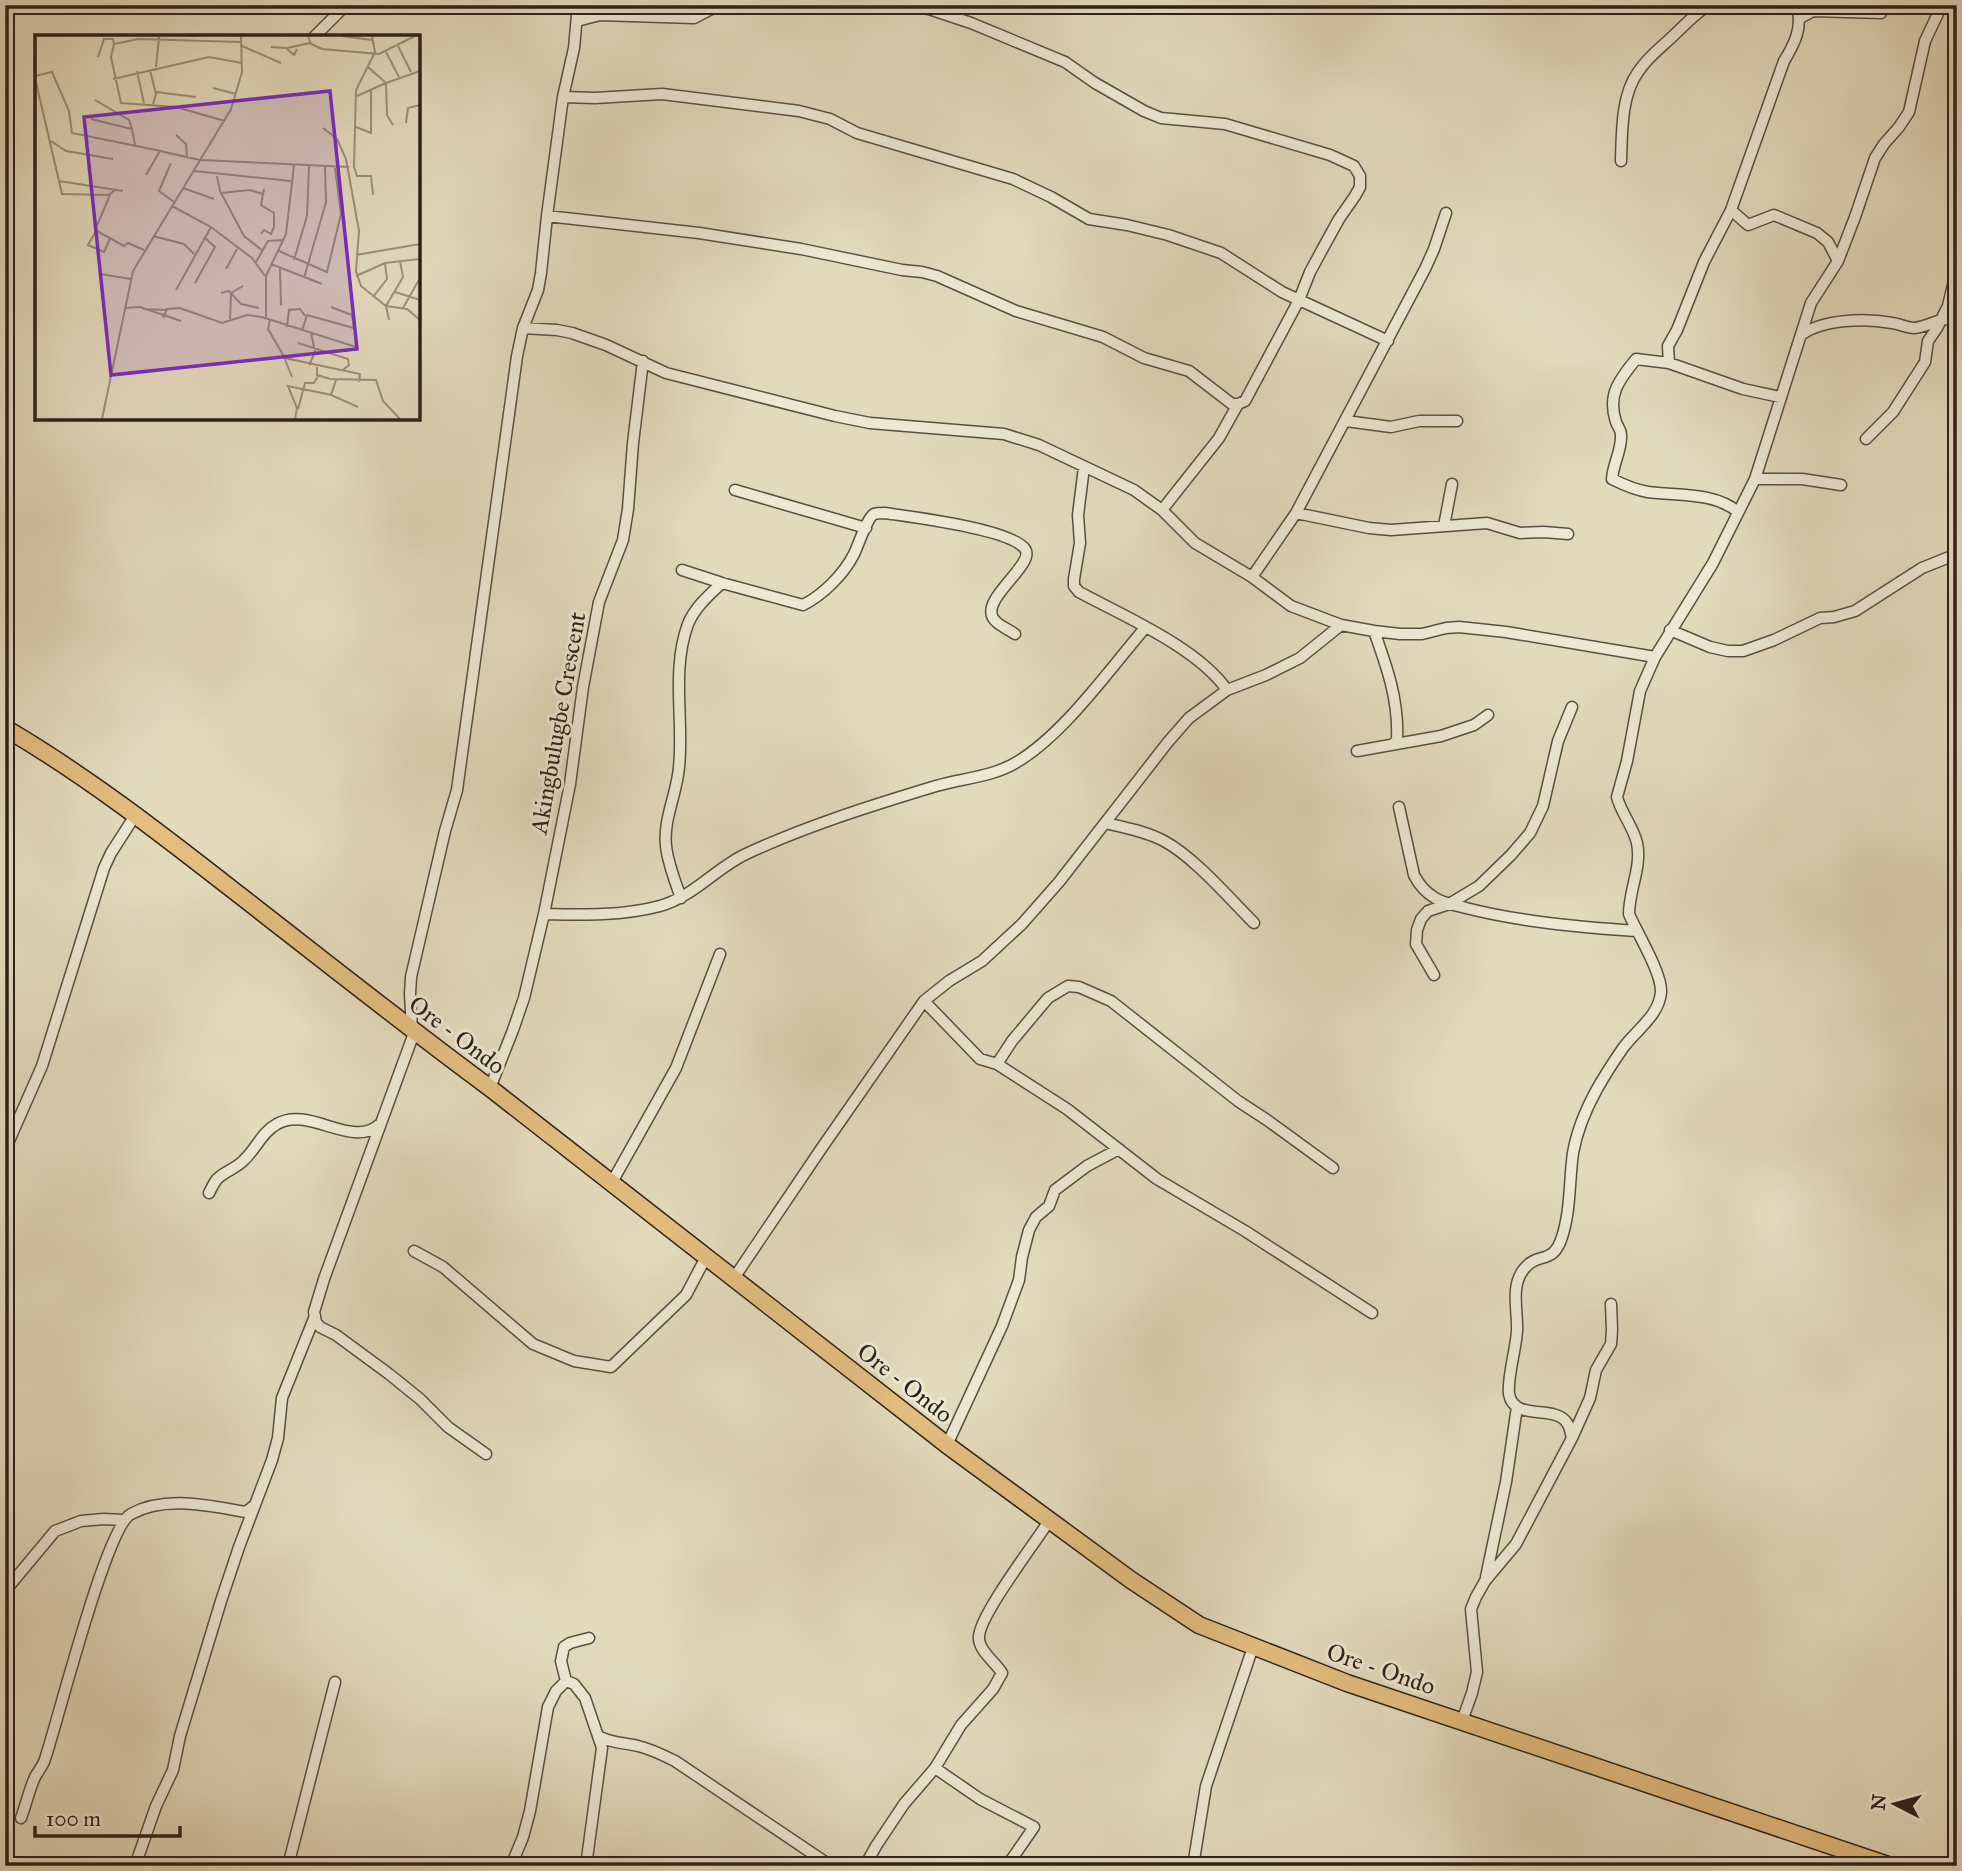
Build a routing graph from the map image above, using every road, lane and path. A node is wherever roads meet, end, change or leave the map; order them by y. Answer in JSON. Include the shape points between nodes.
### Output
{"nodes":[{"id":1,"x":346,"y":5,"type":"edge"},
{"id":2,"x":578,"y":5,"type":"edge"},
{"id":3,"x":725,"y":5,"type":"edge"},
{"id":4,"x":906,"y":5,"type":"edge"},
{"id":5,"x":1709,"y":5,"type":"edge"},
{"id":6,"x":1790,"y":5,"type":"edge"},
{"id":7,"x":1942,"y":5,"type":"edge"},
{"id":8,"x":1881,"y":13,"type":"dead end"},
{"id":9,"x":1800,"y":18,"type":"junction"},
{"id":10,"x":578,"y":22,"type":"junction"},
{"id":11,"x":316,"y":35,"type":"edge"},
{"id":12,"x":563,"y":97,"type":"junction"},
{"id":13,"x":1621,"y":161,"type":"dead end"},
{"id":14,"x":1731,"y":210,"type":"junction"},
{"id":15,"x":1446,"y":213,"type":"dead end"},
{"id":16,"x":547,"y":216,"type":"junction"},
{"id":17,"x":1838,"y":261,"type":"junction"},
{"id":18,"x":1957,"y":268,"type":"edge"},
{"id":19,"x":1299,"y":300,"type":"junction"},
{"id":20,"x":1941,"y":320,"type":"junction"},
{"id":21,"x":1957,"y":320,"type":"edge"},
{"id":22,"x":523,"y":328,"type":"junction"},
{"id":23,"x":1800,"y":335,"type":"junction"},
{"id":24,"x":1388,"y":341,"type":"junction"},
{"id":25,"x":643,"y":361,"type":"junction"},
{"id":26,"x":1669,"y":363,"type":"junction"},
{"id":27,"x":1780,"y":397,"type":"junction"},
{"id":28,"x":1238,"y":404,"type":"junction"},
{"id":29,"x":1346,"y":421,"type":"junction"},
{"id":30,"x":1457,"y":421,"type":"dead end"},
{"id":31,"x":1866,"y":439,"type":"dead end"},
{"id":32,"x":1084,"y":467,"type":"junction"},
{"id":33,"x":1755,"y":479,"type":"junction"},
{"id":34,"x":1452,"y":484,"type":"dead end"},
{"id":35,"x":1841,"y":485,"type":"dead end"},
{"id":36,"x":735,"y":489,"type":"dead end"},
{"id":37,"x":1162,"y":510,"type":"junction"},
{"id":38,"x":1738,"y":512,"type":"junction"},
{"id":39,"x":1296,"y":513,"type":"junction"},
{"id":40,"x":1444,"y":526,"type":"junction"},
{"id":41,"x":866,"y":527,"type":"junction"},
{"id":42,"x":1568,"y":534,"type":"dead end"},
{"id":43,"x":1957,"y":554,"type":"edge"},
{"id":44,"x":682,"y":570,"type":"dead end"},
{"id":45,"x":1252,"y":577,"type":"junction"},
{"id":46,"x":722,"y":583,"type":"junction"},
{"id":47,"x":1341,"y":625,"type":"junction"},
{"id":48,"x":1145,"y":628,"type":"junction"},
{"id":49,"x":1670,"y":630,"type":"junction"},
{"id":50,"x":1374,"y":631,"type":"junction"},
{"id":51,"x":1015,"y":634,"type":"dead end"},
{"id":52,"x":1655,"y":657,"type":"junction"},
{"id":53,"x":1227,"y":690,"type":"junction"},
{"id":54,"x":1572,"y":707,"type":"dead end"},
{"id":55,"x":1488,"y":715,"type":"dead end"},
{"id":56,"x":5,"y":728,"type":"edge"},
{"id":57,"x":1394,"y":743,"type":"junction"},
{"id":58,"x":1357,"y":751,"type":"dead end"},
{"id":59,"x":1399,"y":807,"type":"dead end"},
{"id":60,"x":136,"y":814,"type":"junction"},
{"id":61,"x":1106,"y":823,"type":"junction"},
{"id":62,"x":681,"y":898,"type":"junction"},
{"id":63,"x":1449,"y":904,"type":"junction"},
{"id":64,"x":544,"y":914,"type":"junction"},
{"id":65,"x":1254,"y":923,"type":"dead end"},
{"id":66,"x":1636,"y":931,"type":"junction"},
{"id":67,"x":720,"y":954,"type":"dead end"},
{"id":68,"x":1434,"y":975,"type":"dead end"},
{"id":69,"x":924,"y":1000,"type":"junction"},
{"id":70,"x":413,"y":1031,"type":"junction"},
{"id":71,"x":997,"y":1064,"type":"junction"},
{"id":72,"x":490,"y":1088,"type":"junction"},
{"id":73,"x":382,"y":1123,"type":"junction"},
{"id":74,"x":5,"y":1150,"type":"edge"},
{"id":75,"x":1119,"y":1150,"type":"junction"},
{"id":76,"x":1333,"y":1168,"type":"dead end"},
{"id":77,"x":611,"y":1184,"type":"junction"},
{"id":78,"x":209,"y":1193,"type":"dead end"},
{"id":79,"x":414,"y":1251,"type":"dead end"},
{"id":80,"x":706,"y":1257,"type":"junction"},
{"id":81,"x":734,"y":1278,"type":"junction"},
{"id":82,"x":1611,"y":1304,"type":"dead end"},
{"id":83,"x":1372,"y":1313,"type":"dead end"},
{"id":84,"x":315,"y":1316,"type":"junction"},
{"id":85,"x":1517,"y":1407,"type":"junction"},
{"id":86,"x":1572,"y":1438,"type":"junction"},
{"id":87,"x":947,"y":1445,"type":"junction"},
{"id":88,"x":486,"y":1454,"type":"dead end"},
{"id":89,"x":256,"y":1505,"type":"junction"},
{"id":90,"x":123,"y":1520,"type":"junction"},
{"id":91,"x":1049,"y":1521,"type":"junction"},
{"id":92,"x":1485,"y":1581,"type":"junction"},
{"id":93,"x":5,"y":1591,"type":"edge"},
{"id":94,"x":589,"y":1638,"type":"dead end"},
{"id":95,"x":1253,"y":1647,"type":"junction"},
{"id":96,"x":566,"y":1681,"type":"junction"},
{"id":97,"x":335,"y":1682,"type":"dead end"},
{"id":98,"x":1462,"y":1721,"type":"junction"},
{"id":99,"x":600,"y":1737,"type":"junction"},
{"id":100,"x":935,"y":1768,"type":"junction"},
{"id":101,"x":21,"y":1818,"type":"dead end"},
{"id":102,"x":135,"y":1866,"type":"edge"},
{"id":103,"x":288,"y":1866,"type":"edge"},
{"id":104,"x":511,"y":1866,"type":"edge"},
{"id":105,"x":586,"y":1866,"type":"edge"},
{"id":106,"x":831,"y":1866,"type":"edge"},
{"id":107,"x":865,"y":1866,"type":"edge"},
{"id":108,"x":1007,"y":1866,"type":"edge"},
{"id":109,"x":1192,"y":1866,"type":"edge"},
{"id":110,"x":1891,"y":1866,"type":"edge"}],
"edges":[{"from":1,"to":11,"type":"street"},
{"from":2,"to":10,"type":"street"},
{"from":3,"to":10,"type":"street","via":[[694,18],[600,15]]},
{"from":4,"to":19,"type":"street","via":[[971,23],[1065,62],[1161,118],[1225,124],[1354,166],[1360,187],[1322,248]]},
{"from":5,"to":13,"type":"street","via":[[1637,72],[1622,126]]},
{"from":6,"to":9,"type":"street","via":[[1797,8]]},
{"from":7,"to":17,"type":"street","via":[[1925,41],[1909,112],[1875,158]]},
{"from":8,"to":9,"type":"street","via":[[1813,11]]},
{"from":9,"to":14,"type":"street","via":[[1795,44],[1784,61]]},
{"from":10,"to":12,"type":"street"},
{"from":12,"to":16,"type":"street"},
{"from":12,"to":19,"type":"street","via":[[662,94],[799,111],[1013,180],[1089,219],[1168,235],[1221,253]]},
{"from":14,"to":17,"type":"street","via":[[1748,225],[1774,215],[1817,233]]},
{"from":14,"to":26,"type":"street","via":[[1668,346]]},
{"from":15,"to":24,"type":"street","via":[[1425,269]]},
{"from":16,"to":22,"type":"street","via":[[538,290]]},
{"from":16,"to":28,"type":"street","via":[[699,233],[922,272],[1016,311],[1103,337],[1144,358],[1189,371]]},
{"from":17,"to":23,"type":"street","via":[[1811,303]]},
{"from":18,"to":20,"type":"street"},
{"from":19,"to":24,"type":"street"},
{"from":19,"to":28,"type":"street","via":[[1245,401]]},
{"from":20,"to":21,"type":"street"},
{"from":20,"to":23,"type":"street","via":[[1912,328],[1871,320],[1824,324]]},
{"from":20,"to":31,"type":"street","via":[[1928,341],[1925,362],[1893,412]]},
{"from":22,"to":25,"type":"street","via":[[572,333]]},
{"from":22,"to":70,"type":"street","via":[[457,790],[411,977]]},
{"from":23,"to":27,"type":"street"},
{"from":24,"to":29,"type":"street"},
{"from":25,"to":32,"type":"street","via":[[677,376],[835,416],[1004,434]]},
{"from":25,"to":64,"type":"street","name":"Akingbulugbe Crescent","via":[[623,540],[600,601]]},
{"from":26,"to":27,"type":"street"},
{"from":26,"to":38,"type":"street","via":[[1636,359],[1612,393],[1621,437],[1612,479],[1629,488],[1720,501]]},
{"from":27,"to":33,"type":"street"},
{"from":28,"to":37,"type":"street","via":[[1219,438]]},
{"from":29,"to":30,"type":"street","via":[[1391,427]]},
{"from":29,"to":39,"type":"street"},
{"from":32,"to":37,"type":"street","via":[[1134,490]]},
{"from":32,"to":48,"type":"street","via":[[1074,586]]},
{"from":33,"to":35,"type":"street"},
{"from":33,"to":38,"type":"street"},
{"from":34,"to":40,"type":"street"},
{"from":36,"to":41,"type":"street"},
{"from":37,"to":45,"type":"street","via":[[1195,543]]},
{"from":38,"to":49,"type":"street","via":[[1713,563]]},
{"from":39,"to":40,"type":"street","via":[[1391,530]]},
{"from":39,"to":45,"type":"street"},
{"from":40,"to":42,"type":"street","via":[[1486,523],[1520,533]]},
{"from":41,"to":46,"type":"street","via":[[843,571],[803,605]]},
{"from":41,"to":51,"type":"street","via":[[874,514],[885,513],[977,529],[1024,547],[1026,560],[992,606],[991,614]]},
{"from":43,"to":49,"type":"street","via":[[1922,568],[1855,611],[1820,618],[1743,651],[1710,647]]},
{"from":44,"to":46,"type":"street"},
{"from":45,"to":47,"type":"street","via":[[1291,606]]},
{"from":46,"to":62,"type":"street","via":[[689,622],[679,676],[680,764],[666,846]]},
{"from":47,"to":50,"type":"street"},
{"from":47,"to":53,"type":"street","via":[[1300,658]]},
{"from":48,"to":53,"type":"street","via":[[1177,646]]},
{"from":48,"to":62,"type":"street","via":[[1045,742],[1016,763],[865,807],[744,855]]},
{"from":49,"to":52,"type":"street"},
{"from":50,"to":52,"type":"street","via":[[1422,634],[1460,628],[1506,632]]},
{"from":50,"to":57,"type":"street","via":[[1390,672],[1397,729]]},
{"from":52,"to":66,"type":"street","via":[[1640,691],[1617,797],[1637,845],[1629,914]]},
{"from":53,"to":61,"type":"street","via":[[1189,718]]},
{"from":54,"to":63,"type":"street","via":[[1558,741],[1543,806],[1530,833],[1479,886]]},
{"from":55,"to":57,"type":"street","via":[[1441,736]]},
{"from":56,"to":60,"type":"main road","name":"Ore - Ondo"},
{"from":57,"to":58,"type":"street"},
{"from":59,"to":63,"type":"street","via":[[1418,883]]},
{"from":60,"to":70,"type":"main road","name":"Ore - Ondo"},
{"from":60,"to":74,"type":"street","via":[[104,868],[42,1066]]},
{"from":61,"to":65,"type":"street","via":[[1165,841]]},
{"from":61,"to":69,"type":"street","via":[[1022,924],[982,961]]},
{"from":62,"to":64,"type":"street","via":[[631,912]]},
{"from":63,"to":66,"type":"street","via":[[1491,914]]},
{"from":63,"to":68,"type":"street","via":[[1428,911],[1417,930],[1416,944]]},
{"from":64,"to":72,"type":"street","name":"Akingbulugbe Crescent","via":[[524,998]]},
{"from":66,"to":85,"type":"street","via":[[1661,982],[1661,995],[1586,1110],[1573,1151],[1569,1212],[1557,1250],[1535,1260],[1519,1280],[1509,1394]]},
{"from":67,"to":77,"type":"street","via":[[676,1068]]},
{"from":69,"to":71,"type":"street","via":[[980,1059]]},
{"from":69,"to":81,"type":"street"},
{"from":70,"to":72,"type":"main road","name":"Ore - Ondo"},
{"from":70,"to":73,"type":"street"},
{"from":71,"to":75,"type":"street","via":[[1067,1109]]},
{"from":71,"to":76,"type":"street","via":[[1048,999],[1068,986],[1079,987],[1111,1001],[1238,1101]]},
{"from":72,"to":77,"type":"main road","name":"Ore - Ondo"},
{"from":73,"to":78,"type":"street","via":[[355,1132],[308,1119],[279,1122]]},
{"from":73,"to":84,"type":"street","via":[[324,1279]]},
{"from":75,"to":83,"type":"street","via":[[1157,1179]]},
{"from":75,"to":87,"type":"street","via":[[1055,1190],[1049,1206],[1036,1217],[1022,1257],[1020,1280]]},
{"from":77,"to":80,"type":"main road","name":"Ore - Ondo"},
{"from":79,"to":80,"type":"street","via":[[443,1267],[533,1344],[574,1362],[611,1367],[686,1294]]},
{"from":80,"to":81,"type":"main road","name":"Ore - Ondo"},
{"from":81,"to":87,"type":"main road","name":"Ore - Ondo"},
{"from":82,"to":86,"type":"street","via":[[1611,1344],[1596,1370],[1590,1398]]},
{"from":84,"to":88,"type":"street","via":[[320,1327],[389,1374]]},
{"from":84,"to":89,"type":"street","via":[[282,1398],[278,1438]]},
{"from":85,"to":86,"type":"street","via":[[1560,1417]]},
{"from":85,"to":92,"type":"street"},
{"from":86,"to":92,"type":"street","via":[[1516,1544]]},
{"from":87,"to":91,"type":"main road","name":"Ore - Ondo"},
{"from":89,"to":90,"type":"street","via":[[246,1512],[185,1503],[152,1506]]},
{"from":89,"to":102,"type":"street","via":[[221,1601],[173,1770]]},
{"from":90,"to":93,"type":"street","via":[[81,1521],[55,1531]]},
{"from":90,"to":101,"type":"street","via":[[106,1557],[45,1761]]},
{"from":91,"to":95,"type":"main road","name":"Ore - Ondo","via":[[1199,1625]]},
{"from":91,"to":100,"type":"street","via":[[987,1612],[979,1637],[982,1649],[1002,1673],[961,1725]]},
{"from":92,"to":98,"type":"street","via":[[1471,1609],[1477,1672]]},
{"from":94,"to":96,"type":"street","via":[[564,1647],[561,1661]]},
{"from":95,"to":98,"type":"main road","name":"Ore - Ondo"},
{"from":95,"to":109,"type":"street","via":[[1206,1786]]},
{"from":96,"to":99,"type":"street","via":[[584,1698]]},
{"from":96,"to":104,"type":"street","via":[[548,1707],[530,1811]]},
{"from":97,"to":103,"type":"street"},
{"from":98,"to":110,"type":"main road","name":"Ore - Ondo"},
{"from":99,"to":105,"type":"street"},
{"from":99,"to":106,"type":"street","via":[[675,1761]]},
{"from":100,"to":107,"type":"street","via":[[904,1804]]},
{"from":100,"to":108,"type":"street","via":[[1034,1827]]}]}
